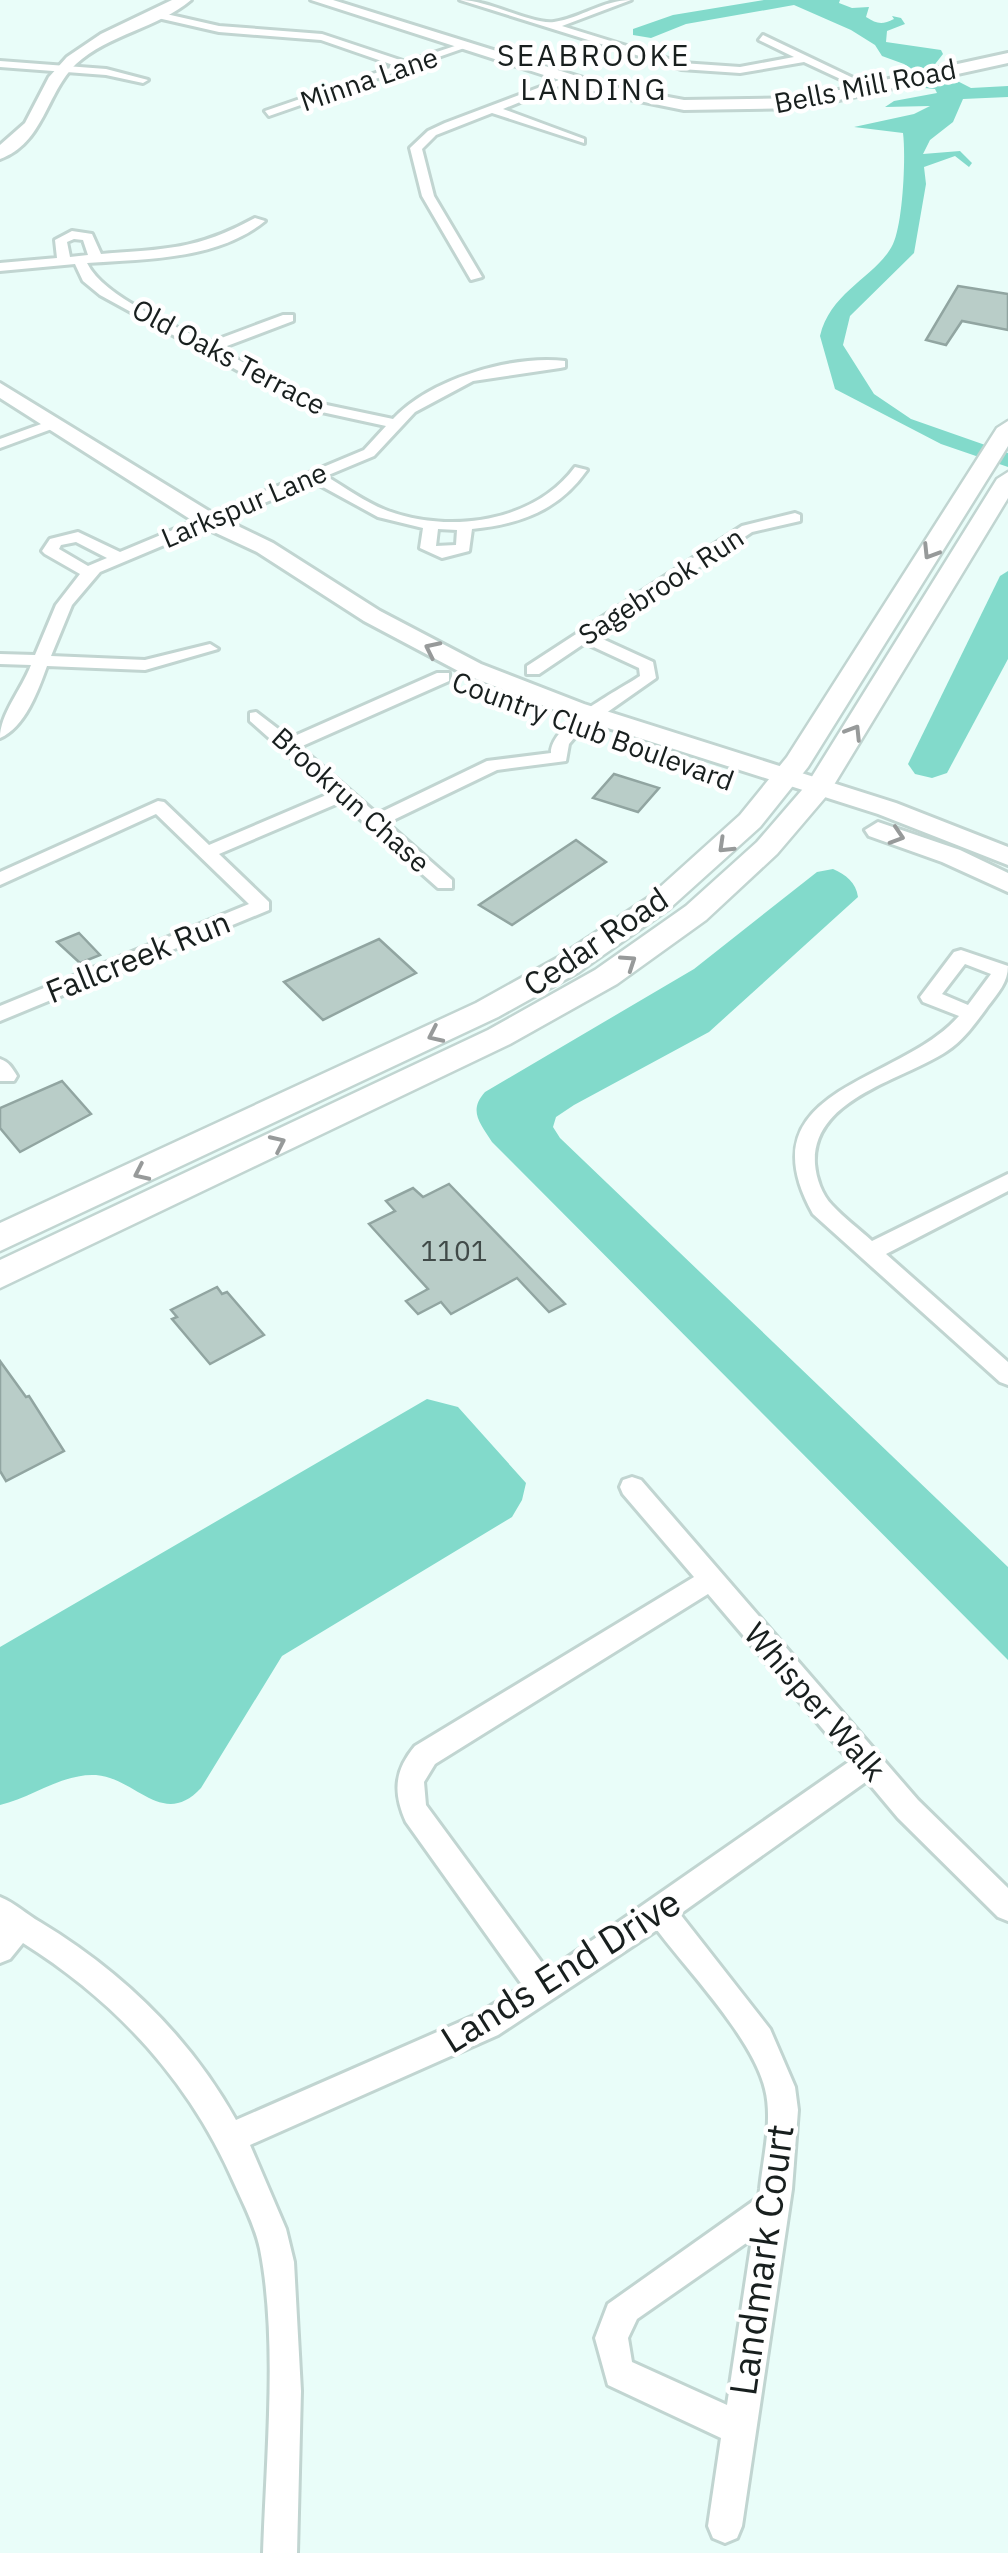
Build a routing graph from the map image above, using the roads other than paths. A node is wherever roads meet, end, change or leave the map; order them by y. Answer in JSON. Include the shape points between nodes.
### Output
{"nodes":[{"id":1,"x":184,"y":0,"type":"edge"},
{"id":2,"x":324,"y":0,"type":"edge"},
{"id":3,"x":466,"y":0,"type":"edge"},
{"id":4,"x":626,"y":0,"type":"edge"},
{"id":5,"x":153,"y":14,"type":"junction"},
{"id":6,"x":552,"y":26,"type":"junction"},
{"id":7,"x":763,"y":38,"type":"dead end"},
{"id":8,"x":468,"y":44,"type":"junction"},
{"id":9,"x":806,"y":58,"type":"junction"},
{"id":10,"x":1008,"y":58,"type":"edge"},
{"id":11,"x":0,"y":64,"type":"edge"},
{"id":12,"x":406,"y":66,"type":"junction"},
{"id":13,"x":62,"y":69,"type":"junction"},
{"id":14,"x":143,"y":80,"type":"dead end"},
{"id":15,"x":571,"y":80,"type":"junction"},
{"id":16,"x":868,"y":88,"type":"junction"},
{"id":17,"x":493,"y":109,"type":"junction"},
{"id":18,"x":269,"y":113,"type":"dead end"},
{"id":19,"x":580,"y":141,"type":"dead end"},
{"id":20,"x":0,"y":154,"type":"edge"},
{"id":21,"x":259,"y":221,"type":"dead end"},
{"id":22,"x":96,"y":259,"type":"junction"},
{"id":23,"x":72,"y":261,"type":"junction"},
{"id":24,"x":0,"y":267,"type":"edge"},
{"id":25,"x":476,"y":277,"type":"dead end"},
{"id":26,"x":288,"y":318,"type":"dead end"},
{"id":27,"x":208,"y":348,"type":"junction"},
{"id":28,"x":560,"y":364,"type":"dead end"},
{"id":29,"x":0,"y":389,"type":"edge"},
{"id":30,"x":55,"y":423,"type":"junction"},
{"id":31,"x":396,"y":424,"type":"junction"},
{"id":32,"x":1005,"y":433,"type":"edge"},
{"id":33,"x":0,"y":444,"type":"edge"},
{"id":34,"x":580,"y":470,"type":"dead end"},
{"id":35,"x":315,"y":476,"type":"junction"},
{"id":36,"x":1007,"y":480,"type":"edge"},
{"id":37,"x":795,"y":518,"type":"dead end"},
{"id":38,"x":209,"y":521,"type":"junction"},
{"id":39,"x":431,"y":524,"type":"junction"},
{"id":40,"x":466,"y":525,"type":"junction"},
{"id":41,"x":119,"y":558,"type":"junction"},
{"id":42,"x":88,"y":573,"type":"junction"},
{"id":43,"x":584,"y":636,"type":"junction"},
{"id":44,"x":210,"y":648,"type":"dead end"},
{"id":45,"x":0,"y":659,"type":"edge"},
{"id":46,"x":41,"y":661,"type":"junction"},
{"id":47,"x":532,"y":670,"type":"dead end"},
{"id":48,"x":443,"y":676,"type":"junction"},
{"id":49,"x":256,"y":716,"type":"dead end"},
{"id":50,"x":585,"y":722,"type":"junction"},
{"id":51,"x":0,"y":733,"type":"edge"},
{"id":52,"x":289,"y":745,"type":"junction"},
{"id":53,"x":779,"y":786,"type":"junction"},
{"id":54,"x":344,"y":794,"type":"junction"},
{"id":55,"x":812,"y":796,"type":"junction"},
{"id":56,"x":374,"y":822,"type":"junction"},
{"id":57,"x":208,"y":852,"type":"junction"},
{"id":58,"x":1008,"y":856,"type":"edge"},
{"id":59,"x":0,"y":878,"type":"edge"},
{"id":60,"x":445,"y":884,"type":"dead end"},
{"id":61,"x":1008,"y":884,"type":"edge"},
{"id":62,"x":971,"y":1013,"type":"dead end"},
{"id":63,"x":0,"y":1014,"type":"edge"},
{"id":64,"x":1008,"y":1182,"type":"edge"},
{"id":65,"x":0,"y":1238,"type":"edge"},
{"id":66,"x":870,"y":1252,"type":"junction"},
{"id":67,"x":0,"y":1275,"type":"edge"},
{"id":68,"x":1008,"y":1375,"type":"edge"},
{"id":69,"x":632,"y":1487,"type":"dead end"},
{"id":70,"x":710,"y":1580,"type":"junction"},
{"id":71,"x":870,"y":1763,"type":"junction"},
{"id":72,"x":1008,"y":1907,"type":"edge"},
{"id":73,"x":660,"y":1912,"type":"junction"},
{"id":74,"x":5,"y":1927,"type":"edge"},
{"id":75,"x":544,"y":1990,"type":"junction"},
{"id":76,"x":230,"y":2138,"type":"junction"},
{"id":77,"x":774,"y":2206,"type":"junction"},
{"id":78,"x":740,"y":2429,"type":"junction"},
{"id":79,"x":725,"y":2526,"type":"dead end"},
{"id":80,"x":280,"y":2553,"type":"edge"}],
"edges":[{"from":1,"to":5,"type":"street"},
{"from":2,"to":8,"type":"street","name":"Bells Mill Road"},
{"from":3,"to":6,"type":"street"},
{"from":4,"to":6,"type":"street"},
{"from":5,"to":12,"type":"street","via":[[219,29],[322,37]]},
{"from":5,"to":13,"type":"street"},
{"from":6,"to":9,"type":"street","via":[[695,68],[755,69]]},
{"from":7,"to":9,"type":"street"},
{"from":8,"to":12,"type":"street","name":"Minna Lane"},
{"from":8,"to":15,"type":"street","name":"Bells Mill Road"},
{"from":9,"to":16,"type":"street"},
{"from":10,"to":16,"type":"street","name":"Bells Mill Road"},
{"from":11,"to":13,"type":"street"},
{"from":12,"to":18,"type":"street","name":"Minna Lane"},
{"from":13,"to":14,"type":"street"},
{"from":13,"to":20,"type":"street","via":[[32,126]]},
{"from":15,"to":16,"type":"street","name":"Bells Mill Road","via":[[711,107],[791,104]]},
{"from":15,"to":17,"type":"street"},
{"from":17,"to":19,"type":"street"},
{"from":17,"to":25,"type":"street","via":[[432,132],[415,157],[454,249]]},
{"from":21,"to":22,"type":"street","via":[[207,247]]},
{"from":22,"to":23,"type":"street"},
{"from":22,"to":23,"type":"street","via":[[88,237],[77,234],[61,240]]},
{"from":23,"to":24,"type":"street"},
{"from":23,"to":27,"type":"street","name":"Old Oaks Terrace","via":[[105,292]]},
{"from":26,"to":27,"type":"street"},
{"from":27,"to":31,"type":"street","name":"Old Oaks Terrace","via":[[314,406]]},
{"from":28,"to":31,"type":"street","name":"Larkspur Lane","via":[[473,375],[410,409]]},
{"from":29,"to":30,"type":"street","name":"Country Club Boulevard"},
{"from":30,"to":33,"type":"street"},
{"from":30,"to":38,"type":"street","name":"Country Club Boulevard"},
{"from":31,"to":35,"type":"street","name":"Larkspur Lane","via":[[369,453]]},
{"from":32,"to":53,"type":"main road","name":"Cedar Road","one_way":true},
{"from":34,"to":40,"type":"street","via":[[568,488],[531,511]]},
{"from":35,"to":38,"type":"street","name":"Larkspur Lane"},
{"from":35,"to":39,"type":"street","via":[[384,514]]},
{"from":55,"to":36,"type":"main road","name":"Cedar Road","one_way":true},
{"from":37,"to":43,"type":"street","name":"Sagebrook Run","via":[[748,529]]},
{"from":38,"to":41,"type":"street","name":"Larkspur Lane"},
{"from":38,"to":48,"type":"street","name":"Country Club Boulevard","via":[[222,538],[328,614]]},
{"from":50,"to":38,"type":"street","name":"Country Club Boulevard","one_way":true,"via":[[431,649],[240,531]]},
{"from":39,"to":40,"type":"street"},
{"from":39,"to":40,"type":"street","via":[[428,548],[442,553],[464,548]]},
{"from":41,"to":42,"type":"street","name":"Larkspur Lane"},
{"from":41,"to":42,"type":"street","via":[[78,537],[50,547]]},
{"from":42,"to":46,"type":"street","via":[[74,588]]},
{"from":43,"to":47,"type":"street","name":"Sagebrook Run"},
{"from":43,"to":50,"type":"street","via":[[650,672]]},
{"from":44,"to":46,"type":"street","via":[[144,665]]},
{"from":45,"to":46,"type":"street"},
{"from":46,"to":51,"type":"street","via":[[16,716]]},
{"from":48,"to":50,"type":"street","name":"Country Club Boulevard"},
{"from":48,"to":52,"type":"street"},
{"from":49,"to":52,"type":"street","name":"Brookrun Chase"},
{"from":50,"to":53,"type":"street","name":"Country Club Boulevard"},
{"from":50,"to":56,"type":"street","via":[[560,743],[560,757],[493,765]]},
{"from":52,"to":54,"type":"street","name":"Brookrun Chase"},
{"from":53,"to":55,"type":"street","name":"Country Club Boulevard"},
{"from":53,"to":65,"type":"main road","name":"Cedar Road","one_way":true,"via":[[717,854],[660,903],[542,980]]},
{"from":54,"to":56,"type":"street","name":"Brookrun Chase"},
{"from":54,"to":57,"type":"street"},
{"from":55,"to":58,"type":"street","name":"Country Club Boulevard","via":[[940,826]]},
{"from":55,"to":61,"type":"street","name":"Country Club Boulevard","one_way":true},
{"from":67,"to":55,"type":"main road","name":"Cedar Road","one_way":true,"via":[[555,1007],[696,912]]},
{"from":56,"to":60,"type":"street","name":"Brookrun Chase"},
{"from":57,"to":59,"type":"street","name":"Fallcreek Run","via":[[158,806]]},
{"from":57,"to":63,"type":"street","name":"Fallcreek Run","via":[[262,906]]},
{"from":62,"to":66,"type":"street","via":[[941,1046],[834,1104],[805,1138],[802,1173],[812,1194]]},
{"from":64,"to":66,"type":"street"},
{"from":66,"to":68,"type":"street"},
{"from":69,"to":70,"type":"street","name":"Whisper Walk"},
{"from":70,"to":71,"type":"street","name":"Whisper Walk"},
{"from":70,"to":75,"type":"street","via":[[416,1765],[409,1783],[416,1812]]},
{"from":71,"to":72,"type":"street","name":"Whisper Walk","via":[[950,1854]]},
{"from":71,"to":73,"type":"street","name":"Lands End Drive"},
{"from":73,"to":75,"type":"street","name":"Lands End Drive"},
{"from":73,"to":77,"type":"street","name":"Landmark Court","via":[[742,2013],[775,2073],[783,2110]]},
{"from":74,"to":76,"type":"street","via":[[55,1945],[116,1990],[182,2061]]},
{"from":75,"to":76,"type":"street","name":"Lands End Drive","via":[[437,2050]]},
{"from":76,"to":80,"type":"street","via":[[274,2242],[285,2340]]},
{"from":77,"to":78,"type":"street","name":"Landmark Court"},
{"from":77,"to":78,"type":"street","via":[[612,2322],[620,2372]]},
{"from":78,"to":79,"type":"street","name":"Landmark Court"}]}
